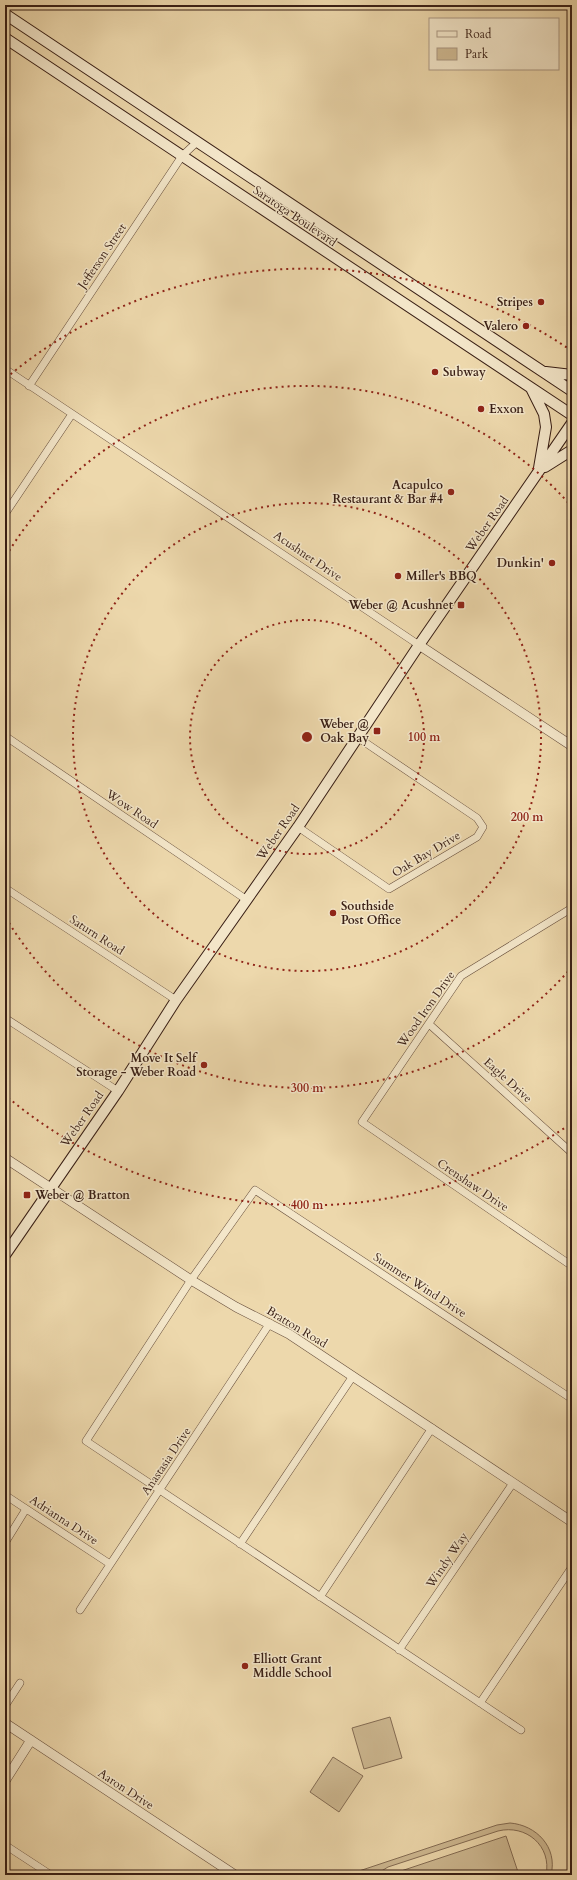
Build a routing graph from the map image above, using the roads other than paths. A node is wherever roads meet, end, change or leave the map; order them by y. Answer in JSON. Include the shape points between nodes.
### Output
{"nodes":[{"id":1,"x":5,"y":14,"type":"edge"},
{"id":2,"x":5,"y":38,"type":"edge"},
{"id":3,"x":197,"y":142,"type":"junction"},
{"id":4,"x":182,"y":156,"type":"junction"},
{"id":5,"x":5,"y":369,"type":"edge"},
{"id":6,"x":542,"y":371,"type":"junction"},
{"id":7,"x":572,"y":375,"type":"edge"},
{"id":8,"x":29,"y":386,"type":"junction"},
{"id":9,"x":531,"y":388,"type":"junction"},
{"id":10,"x":572,"y":391,"type":"edge"},
{"id":11,"x":72,"y":414,"type":"junction"},
{"id":12,"x":572,"y":415,"type":"edge"},
{"id":13,"x":572,"y":423,"type":"edge"},
{"id":14,"x":572,"y":450,"type":"edge"},
{"id":15,"x":538,"y":472,"type":"junction"},
{"id":16,"x":5,"y":514,"type":"edge"},
{"id":17,"x":419,"y":644,"type":"junction"},
{"id":18,"x":5,"y":736,"type":"edge"},
{"id":19,"x":358,"y":737,"type":"junction"},
{"id":20,"x":572,"y":746,"type":"edge"},
{"id":21,"x":298,"y":827,"type":"junction"},
{"id":22,"x":5,"y":888,"type":"edge"},
{"id":23,"x":247,"y":900,"type":"junction"},
{"id":24,"x":572,"y":908,"type":"edge"},
{"id":25,"x":176,"y":1000,"type":"junction"},
{"id":26,"x":5,"y":1018,"type":"edge"},
{"id":27,"x":429,"y":1024,"type":"junction"},
{"id":28,"x":118,"y":1091,"type":"junction"},
{"id":29,"x":362,"y":1122,"type":"joint"},
{"id":30,"x":572,"y":1153,"type":"edge"},
{"id":31,"x":5,"y":1158,"type":"edge"},
{"id":32,"x":51,"y":1188,"type":"junction"},
{"id":33,"x":5,"y":1255,"type":"edge"},
{"id":34,"x":572,"y":1266,"type":"edge"},
{"id":35,"x":191,"y":1280,"type":"junction"},
{"id":36,"x":270,"y":1323,"type":"junction"},
{"id":37,"x":353,"y":1376,"type":"junction"},
{"id":38,"x":572,"y":1399,"type":"edge"},
{"id":39,"x":432,"y":1428,"type":"junction"},
{"id":40,"x":513,"y":1483,"type":"junction"},
{"id":41,"x":160,"y":1490,"type":"junction"},
{"id":42,"x":5,"y":1495,"type":"edge"},
{"id":43,"x":26,"y":1509,"type":"junction"},
{"id":44,"x":572,"y":1522,"type":"edge"},
{"id":45,"x":5,"y":1543,"type":"edge"},
{"id":46,"x":240,"y":1544,"type":"junction"},
{"id":47,"x":110,"y":1564,"type":"junction"},
{"id":48,"x":572,"y":1567,"type":"edge"},
{"id":49,"x":320,"y":1597,"type":"junction"},
{"id":50,"x":80,"y":1610,"type":"dead end"},
{"id":51,"x":400,"y":1650,"type":"junction"},
{"id":52,"x":20,"y":1683,"type":"dead end"},
{"id":53,"x":480,"y":1703,"type":"junction"},
{"id":54,"x":5,"y":1706,"type":"edge"},
{"id":55,"x":5,"y":1723,"type":"edge"},
{"id":56,"x":521,"y":1730,"type":"dead end"},
{"id":57,"x":31,"y":1740,"type":"junction"},
{"id":58,"x":5,"y":1781,"type":"edge"},
{"id":59,"x":5,"y":1845,"type":"edge"},
{"id":60,"x":51,"y":1875,"type":"edge"},
{"id":61,"x":235,"y":1875,"type":"edge"}],
"edges":[{"from":1,"to":3,"type":"main road","name":"Saratoga Boulevard"},
{"from":2,"to":4,"type":"main road","name":"Saratoga Boulevard"},
{"from":3,"to":4,"type":"street","name":"Jefferson Street"},
{"from":3,"to":6,"type":"main road","name":"Saratoga Boulevard"},
{"from":4,"to":8,"type":"street","name":"Jefferson Street"},
{"from":4,"to":9,"type":"main road","name":"Saratoga Boulevard"},
{"from":5,"to":8,"type":"street","name":"Acushnet Drive"},
{"from":6,"to":7,"type":"main road"},
{"from":6,"to":10,"type":"main road","name":"Saratoga Boulevard"},
{"from":8,"to":11,"type":"street","name":"Acushnet Drive"},
{"from":9,"to":12,"type":"main road","name":"Saratoga Boulevard"},
{"from":9,"to":15,"type":"main road","via":[[544,414],[546,427]]},
{"from":11,"to":16,"type":"street"},
{"from":11,"to":17,"type":"street","name":"Acushnet Drive"},
{"from":13,"to":15,"type":"main road","name":"Weber Road"},
{"from":14,"to":15,"type":"main road"},
{"from":15,"to":17,"type":"main road","name":"Weber Road"},
{"from":17,"to":19,"type":"main road","name":"Weber Road"},
{"from":17,"to":20,"type":"street","name":"Acushnet Drive"},
{"from":18,"to":23,"type":"street","name":"Wow Road"},
{"from":19,"to":21,"type":"main road","name":"Weber Road"},
{"from":19,"to":21,"type":"street","name":"Oak Bay Drive","via":[[477,818],[483,827],[477,837],[389,889]]},
{"from":21,"to":23,"type":"main road","name":"Weber Road"},
{"from":22,"to":25,"type":"street","name":"Saturn Road"},
{"from":23,"to":25,"type":"main road","name":"Weber Road"},
{"from":24,"to":27,"type":"street","name":"Wood Iron Drive","via":[[461,976]]},
{"from":25,"to":28,"type":"main road","name":"Weber Road"},
{"from":26,"to":28,"type":"street"},
{"from":27,"to":29,"type":"street","name":"Wood Iron Drive"},
{"from":27,"to":30,"type":"street","name":"Eagle Drive"},
{"from":28,"to":32,"type":"main road","name":"Weber Road"},
{"from":29,"to":34,"type":"street","name":"Crenshaw Drive"},
{"from":31,"to":32,"type":"street","name":"Bratton Road"},
{"from":32,"to":33,"type":"main road","name":"Weber Road"},
{"from":32,"to":35,"type":"street","name":"Bratton Road"},
{"from":35,"to":36,"type":"street","name":"Bratton Road","via":[[236,1307]]},
{"from":35,"to":38,"type":"street","name":"Summer Wind Drive","via":[[255,1190]]},
{"from":35,"to":41,"type":"street","via":[[86,1441]]},
{"from":36,"to":37,"type":"street","name":"Bratton Road"},
{"from":36,"to":41,"type":"street","name":"Anastasia Drive"},
{"from":37,"to":39,"type":"street","name":"Bratton Road"},
{"from":37,"to":46,"type":"street"},
{"from":39,"to":40,"type":"street","name":"Bratton Road"},
{"from":39,"to":49,"type":"street"},
{"from":40,"to":44,"type":"street","name":"Bratton Road"},
{"from":40,"to":51,"type":"street","name":"Windy Way"},
{"from":41,"to":46,"type":"street"},
{"from":41,"to":47,"type":"street","name":"Anastasia Drive"},
{"from":42,"to":43,"type":"street","name":"Adrianna Drive"},
{"from":43,"to":45,"type":"street"},
{"from":43,"to":47,"type":"street","name":"Adrianna Drive"},
{"from":46,"to":49,"type":"street"},
{"from":47,"to":50,"type":"street","name":"Anastasia Drive"},
{"from":48,"to":53,"type":"street"},
{"from":49,"to":51,"type":"street"},
{"from":51,"to":53,"type":"street"},
{"from":52,"to":54,"type":"street"},
{"from":53,"to":56,"type":"street"},
{"from":55,"to":57,"type":"street","name":"Aaron Drive"},
{"from":57,"to":58,"type":"street"},
{"from":57,"to":61,"type":"street","name":"Aaron Drive"},
{"from":59,"to":60,"type":"street"}]}
